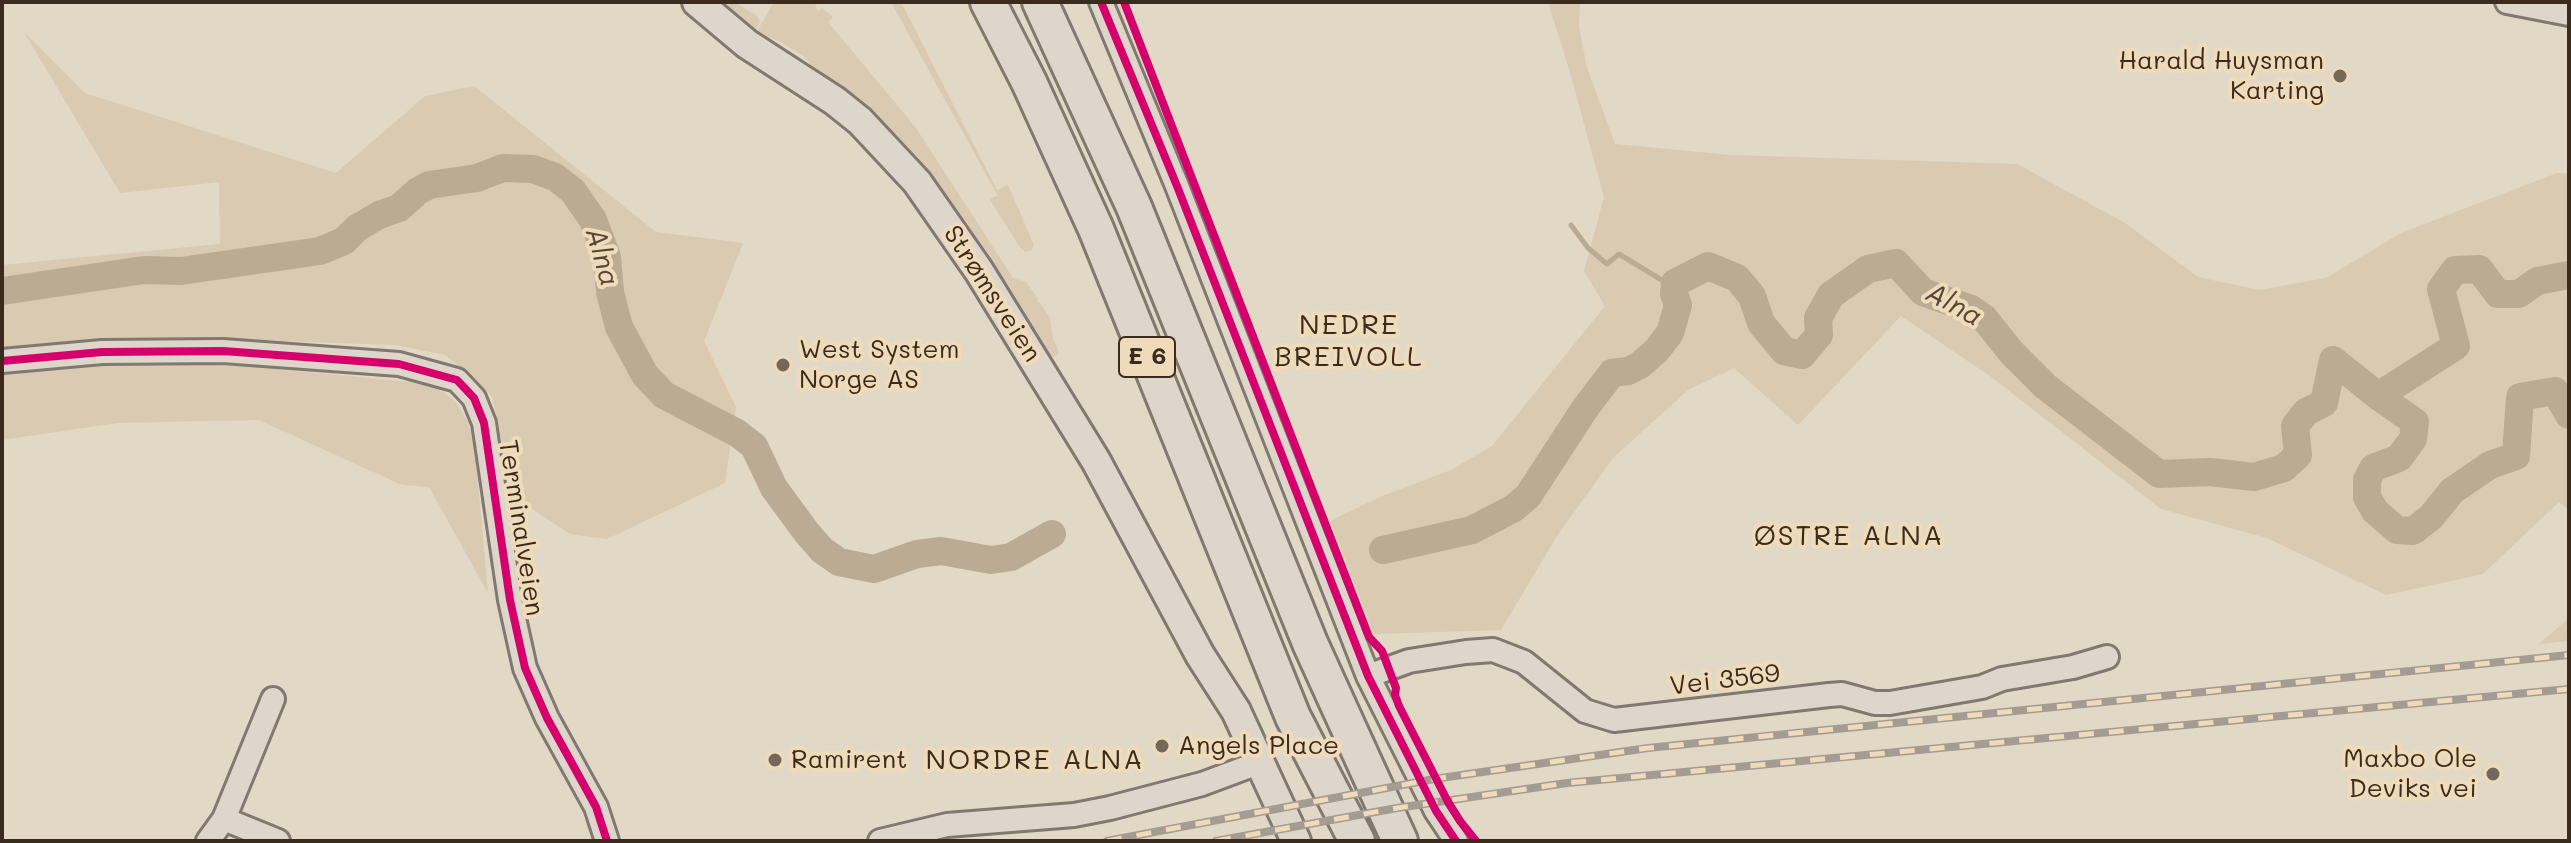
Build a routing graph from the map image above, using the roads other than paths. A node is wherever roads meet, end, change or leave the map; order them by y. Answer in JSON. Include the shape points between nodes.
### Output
{"nodes":[{"id":1,"x":697,"y":2,"type":"edge"},
{"id":2,"x":988,"y":2,"type":"edge"},
{"id":3,"x":1040,"y":2,"type":"edge"},
{"id":4,"x":1101,"y":2,"type":"edge"},
{"id":5,"x":2507,"y":2,"type":"edge"},
{"id":6,"x":2569,"y":14,"type":"edge"},
{"id":7,"x":2,"y":361,"type":"edge"},
{"id":8,"x":2107,"y":657,"type":"dead end"},
{"id":9,"x":1368,"y":676,"type":"junction"},
{"id":10,"x":273,"y":699,"type":"dead end"},
{"id":11,"x":1293,"y":717,"type":"junction"},
{"id":12,"x":1253,"y":765,"type":"junction"},
{"id":13,"x":224,"y":819,"type":"junction"},
{"id":14,"x":1394,"y":826,"type":"edge"},
{"id":15,"x":208,"y":841,"type":"edge"},
{"id":16,"x":278,"y":841,"type":"edge"},
{"id":17,"x":607,"y":841,"type":"edge"},
{"id":18,"x":880,"y":841,"type":"edge"},
{"id":19,"x":1275,"y":841,"type":"edge"},
{"id":20,"x":1296,"y":841,"type":"edge"},
{"id":21,"x":1344,"y":841,"type":"edge"},
{"id":22,"x":1357,"y":841,"type":"edge"},
{"id":23,"x":1410,"y":841,"type":"edge"},
{"id":24,"x":1456,"y":841,"type":"edge"}],
"edges":[{"from":1,"to":12,"type":"main road","name":"Strømsveien","via":[[747,44],[860,121],[917,182],[1057,394],[1236,711]]},
{"from":2,"to":11,"type":"highway","number":"E 6","via":[[1096,229]]},
{"from":3,"to":14,"type":"highway","number":"E 6","via":[[1134,207],[1310,643]]},
{"from":4,"to":9,"type":"street"},
{"from":5,"to":6,"type":"street"},
{"from":7,"to":17,"type":"street","name":"Terminalveien","via":[[102,352],[223,351],[399,364],[457,380],[474,398],[484,423],[525,668],[596,807]]},
{"from":8,"to":9,"type":"street","name":"Vei 3569","via":[[1890,703],[1842,694],[1614,720],[1585,711],[1524,662],[1493,650],[1409,661]]},
{"from":9,"to":24,"type":"street"},
{"from":10,"to":13,"type":"street"},
{"from":11,"to":21,"type":"highway","number":"E 6"},
{"from":11,"to":22,"type":"highway","number":"E 6"},
{"from":12,"to":18,"type":"street","via":[[1110,808],[947,825]]},
{"from":12,"to":19,"type":"main road","name":"Strømsveien"},
{"from":12,"to":20,"type":"main road","name":"Strømsveien"},
{"from":13,"to":15,"type":"street"},
{"from":13,"to":16,"type":"street"},
{"from":14,"to":23,"type":"highway"}]}
